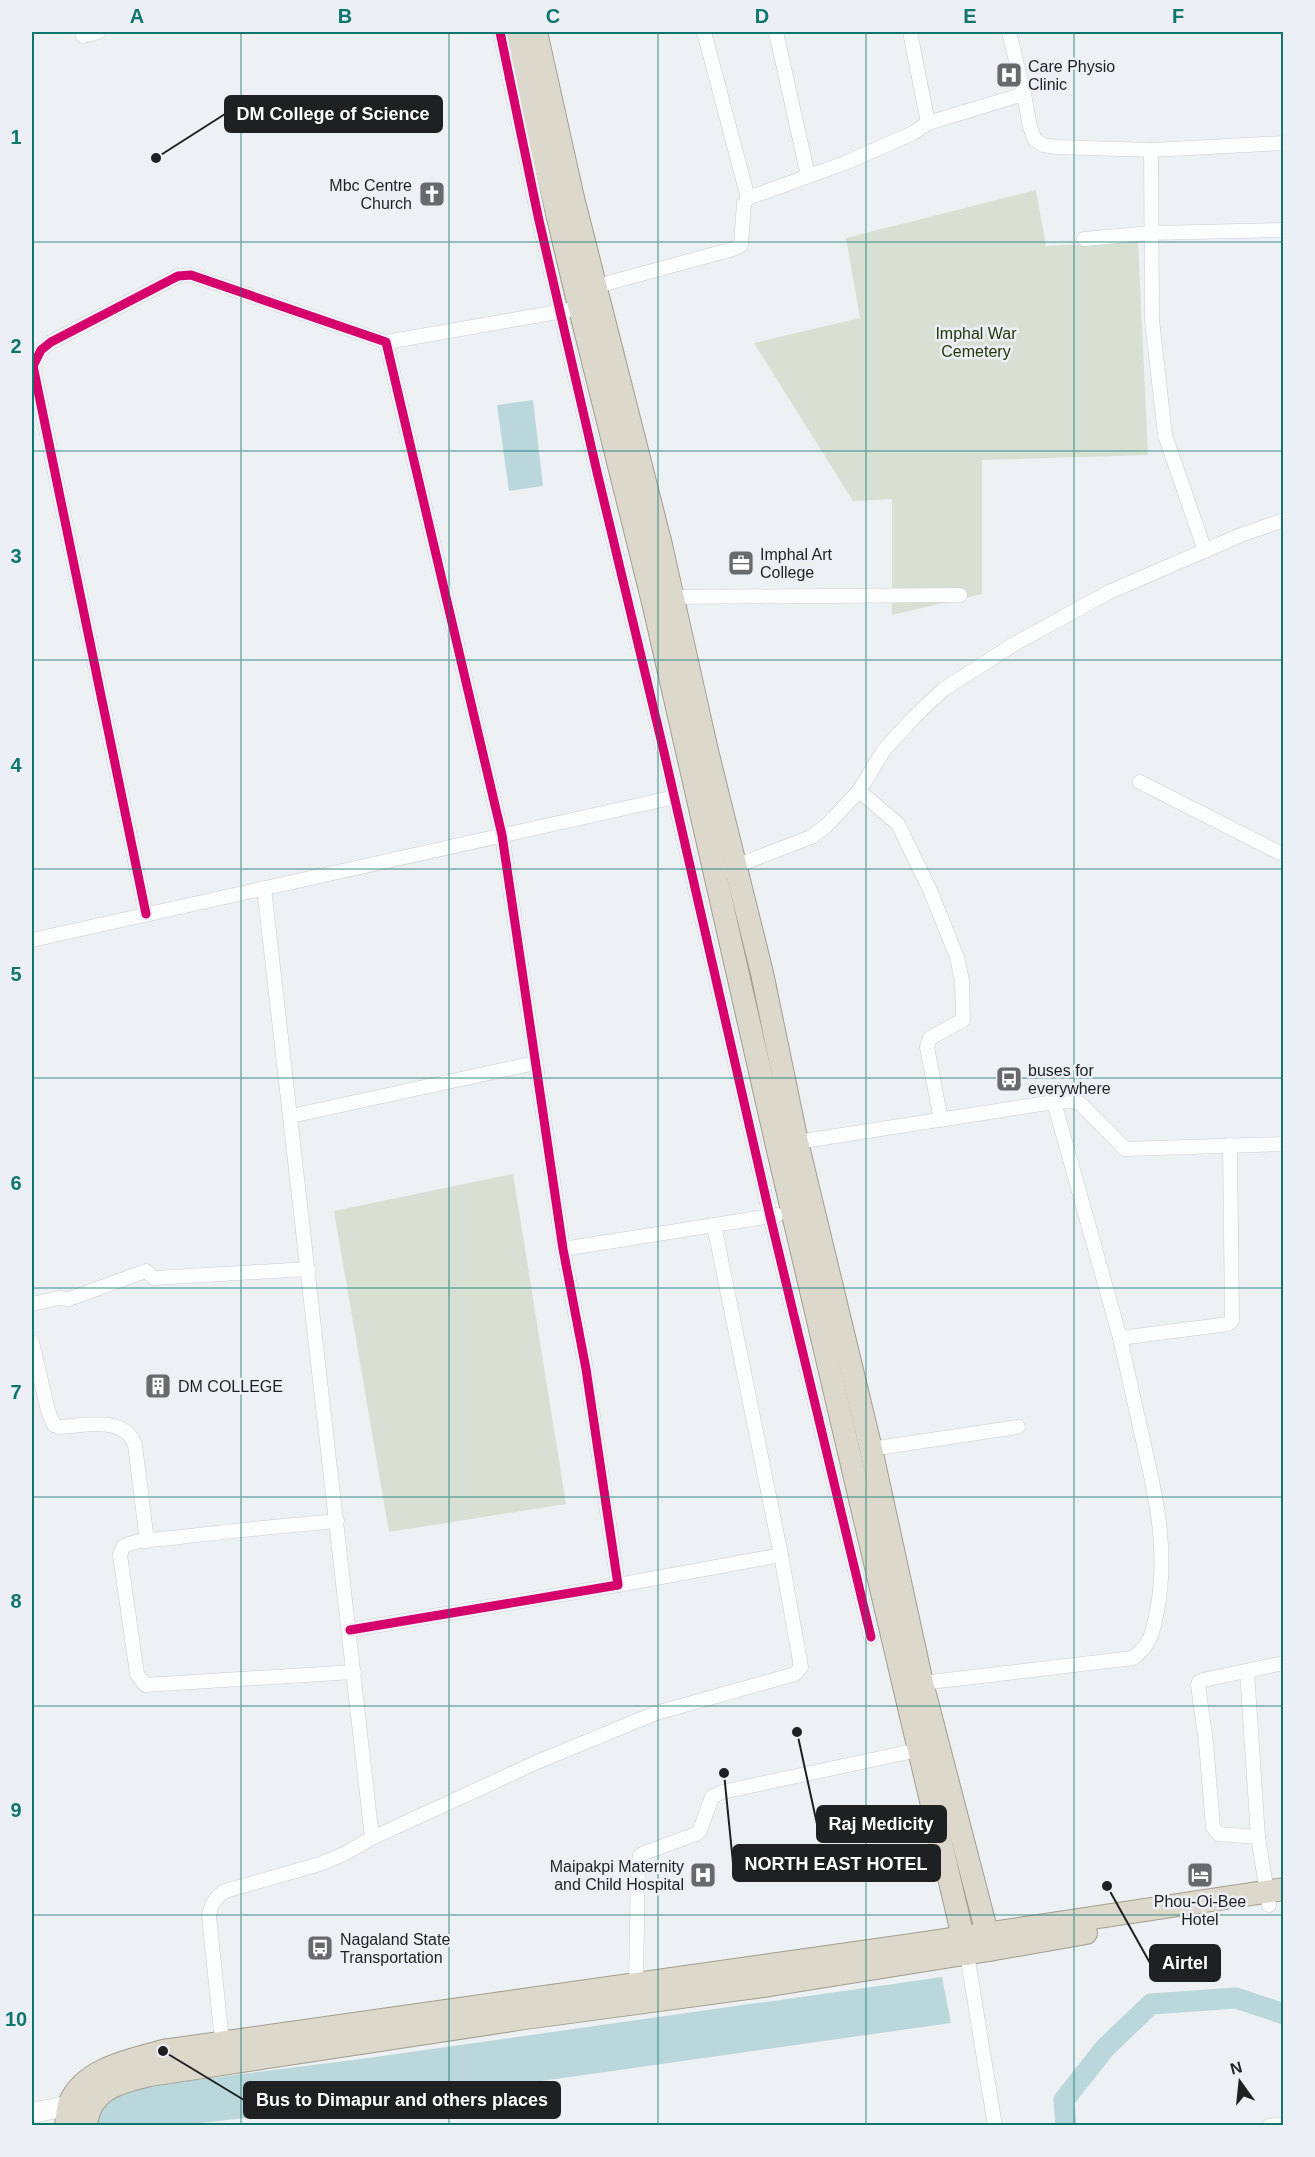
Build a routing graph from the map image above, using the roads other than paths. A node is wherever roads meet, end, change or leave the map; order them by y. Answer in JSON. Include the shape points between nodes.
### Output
{"nodes":[{"id":1,"x":99,"y":32,"type":"edge"},
{"id":2,"x":500,"y":32,"type":"edge"},
{"id":3,"x":514,"y":32,"type":"edge"},
{"id":4,"x":536,"y":32,"type":"edge"},
{"id":5,"x":705,"y":32,"type":"edge"},
{"id":6,"x":776,"y":32,"type":"edge"},
{"id":7,"x":910,"y":32,"type":"edge"},
{"id":8,"x":1009,"y":32,"type":"edge"},
{"id":9,"x":83,"y":36,"type":"dead end"},
{"id":10,"x":1024,"y":94,"type":"junction"},
{"id":11,"x":928,"y":123,"type":"junction"},
{"id":12,"x":1284,"y":143,"type":"edge"},
{"id":13,"x":1151,"y":150,"type":"junction"},
{"id":14,"x":808,"y":176,"type":"junction"},
{"id":15,"x":748,"y":198,"type":"junction"},
{"id":16,"x":1284,"y":230,"type":"edge"},
{"id":17,"x":1151,"y":233,"type":"junction"},
{"id":18,"x":1084,"y":238,"type":"dead end"},
{"id":19,"x":597,"y":286,"type":"junction"},
{"id":20,"x":571,"y":310,"type":"junction"},
{"id":21,"x":386,"y":342,"type":"junction"},
{"id":22,"x":1284,"y":520,"type":"edge"},
{"id":23,"x":1205,"y":551,"type":"junction"},
{"id":24,"x":960,"y":595,"type":"dead end"},
{"id":25,"x":673,"y":597,"type":"junction"},
{"id":26,"x":1140,"y":782,"type":"dead end"},
{"id":27,"x":859,"y":791,"type":"junction"},
{"id":28,"x":675,"y":797,"type":"junction"},
{"id":29,"x":502,"y":835,"type":"junction"},
{"id":30,"x":1284,"y":855,"type":"edge"},
{"id":31,"x":726,"y":870,"type":"junction"},
{"id":32,"x":264,"y":888,"type":"junction"},
{"id":33,"x":146,"y":914,"type":"junction"},
{"id":34,"x":32,"y":940,"type":"edge"},
{"id":35,"x":535,"y":1063,"type":"junction"},
{"id":36,"x":1054,"y":1102,"type":"junction"},
{"id":37,"x":291,"y":1116,"type":"junction"},
{"id":38,"x":941,"y":1120,"type":"junction"},
{"id":39,"x":797,"y":1142,"type":"junction"},
{"id":40,"x":1284,"y":1144,"type":"edge"},
{"id":41,"x":1230,"y":1145,"type":"junction"},
{"id":42,"x":793,"y":1213,"type":"junction"},
{"id":43,"x":770,"y":1216,"type":"junction"},
{"id":44,"x":714,"y":1225,"type":"junction"},
{"id":45,"x":563,"y":1249,"type":"junction"},
{"id":46,"x":308,"y":1269,"type":"junction"},
{"id":47,"x":32,"y":1304,"type":"edge"},
{"id":48,"x":1120,"y":1338,"type":"junction"},
{"id":49,"x":32,"y":1342,"type":"edge"},
{"id":50,"x":839,"y":1358,"type":"junction"},
{"id":51,"x":1018,"y":1427,"type":"dead end"},
{"id":52,"x":871,"y":1449,"type":"junction"},
{"id":53,"x":337,"y":1521,"type":"junction"},
{"id":54,"x":147,"y":1541,"type":"junction"},
{"id":55,"x":781,"y":1555,"type":"junction"},
{"id":56,"x":618,"y":1585,"type":"junction"},
{"id":57,"x":350,"y":1630,"type":"junction"},
{"id":58,"x":871,"y":1637,"type":"dead end"},
{"id":59,"x":1284,"y":1664,"type":"edge"},
{"id":60,"x":1246,"y":1671,"type":"junction"},
{"id":61,"x":354,"y":1672,"type":"junction"},
{"id":62,"x":922,"y":1683,"type":"junction"},
{"id":63,"x":918,"y":1750,"type":"junction"},
{"id":64,"x":1258,"y":1837,"type":"junction"},
{"id":65,"x":372,"y":1838,"type":"junction"},
{"id":66,"x":1276,"y":1897,"type":"edge"},
{"id":67,"x":977,"y":1944,"type":"junction"},
{"id":68,"x":636,"y":1984,"type":"junction"},
{"id":69,"x":222,"y":2043,"type":"junction"},
{"id":70,"x":32,"y":2113,"type":"edge"},
{"id":71,"x":72,"y":2122,"type":"edge"},
{"id":72,"x":1284,"y":2124,"type":"edge"},
{"id":73,"x":995,"y":2126,"type":"edge"},
{"id":74,"x":1269,"y":2126,"type":"edge"}],
"edges":[{"from":1,"to":9,"type":"street"},
{"from":2,"to":20,"type":"street","via":[[538,216]]},
{"from":3,"to":20,"type":"highway"},
{"from":4,"to":19,"type":"highway"},
{"from":5,"to":15,"type":"street"},
{"from":6,"to":14,"type":"street"},
{"from":7,"to":11,"type":"street"},
{"from":8,"to":10,"type":"street"},
{"from":10,"to":11,"type":"street"},
{"from":10,"to":13,"type":"street","via":[[1029,128],[1043,145]]},
{"from":11,"to":14,"type":"street","via":[[913,133]]},
{"from":12,"to":13,"type":"street"},
{"from":13,"to":17,"type":"street"},
{"from":14,"to":15,"type":"street"},
{"from":15,"to":19,"type":"street","via":[[744,203],[741,245]]},
{"from":16,"to":17,"type":"street"},
{"from":17,"to":18,"type":"street"},
{"from":17,"to":23,"type":"street","via":[[1152,320],[1165,435]]},
{"from":19,"to":25,"type":"highway"},
{"from":20,"to":21,"type":"street"},
{"from":20,"to":28,"type":"street","via":[[597,472]]},
{"from":20,"to":31,"type":"highway"},
{"from":21,"to":29,"type":"street"},
{"from":21,"to":33,"type":"street","via":[[184,274],[51,342],[36,358],[33,366]]},
{"from":22,"to":23,"type":"street"},
{"from":23,"to":27,"type":"street","via":[[1109,592],[944,688],[884,750]]},
{"from":24,"to":25,"type":"street"},
{"from":25,"to":31,"type":"highway","via":[[707,752]]},
{"from":26,"to":30,"type":"street"},
{"from":27,"to":31,"type":"street","via":[[811,837]]},
{"from":27,"to":38,"type":"street","via":[[898,824],[957,957],[964,1017],[961,1023],[930,1038],[927,1047]]},
{"from":28,"to":29,"type":"street"},
{"from":28,"to":43,"type":"street"},
{"from":29,"to":32,"type":"street"},
{"from":29,"to":35,"type":"street"},
{"from":31,"to":39,"type":"highway","via":[[762,973]]},
{"from":31,"to":42,"type":"highway"},
{"from":32,"to":33,"type":"street"},
{"from":32,"to":37,"type":"street"},
{"from":33,"to":34,"type":"street"},
{"from":35,"to":37,"type":"street"},
{"from":35,"to":45,"type":"street"},
{"from":36,"to":38,"type":"street"},
{"from":36,"to":41,"type":"street","via":[[1078,1101],[1125,1149]]},
{"from":36,"to":48,"type":"street"},
{"from":37,"to":46,"type":"street"},
{"from":38,"to":39,"type":"street"},
{"from":39,"to":50,"type":"highway"},
{"from":40,"to":41,"type":"street"},
{"from":41,"to":48,"type":"street","via":[[1232,1320],[1228,1324]]},
{"from":42,"to":43,"type":"street"},
{"from":42,"to":50,"type":"highway"},
{"from":43,"to":44,"type":"street"},
{"from":43,"to":58,"type":"street"},
{"from":44,"to":45,"type":"street"},
{"from":44,"to":55,"type":"street"},
{"from":45,"to":56,"type":"street","via":[[586,1369]]},
{"from":46,"to":47,"type":"street","via":[[154,1278],[146,1271],[69,1299]]},
{"from":46,"to":53,"type":"street"},
{"from":48,"to":62,"type":"street","via":[[1162,1540],[1162,1586],[1151,1639],[1133,1658]]},
{"from":49,"to":54,"type":"street","via":[[54,1425],[111,1425],[133,1437]]},
{"from":50,"to":52,"type":"highway"},
{"from":50,"to":63,"type":"highway"},
{"from":51,"to":52,"type":"street"},
{"from":52,"to":62,"type":"highway"},
{"from":53,"to":54,"type":"street"},
{"from":53,"to":57,"type":"street"},
{"from":54,"to":61,"type":"street","via":[[127,1544],[120,1555],[137,1674],[145,1685]]},
{"from":55,"to":56,"type":"street"},
{"from":55,"to":65,"type":"street","via":[[801,1662],[795,1674],[656,1713],[537,1762]]},
{"from":56,"to":57,"type":"street"},
{"from":57,"to":61,"type":"street"},
{"from":59,"to":60,"type":"street"},
{"from":60,"to":64,"type":"street"},
{"from":60,"to":64,"type":"street","via":[[1200,1681],[1198,1685],[1214,1831]]},
{"from":61,"to":65,"type":"street"},
{"from":62,"to":67,"type":"highway"},
{"from":63,"to":67,"type":"highway"},
{"from":63,"to":68,"type":"street","via":[[722,1792],[712,1797],[696,1834],[644,1853],[638,1866]]},
{"from":64,"to":66,"type":"street"},
{"from":65,"to":69,"type":"street","via":[[320,1864],[225,1891],[211,1905]]},
{"from":66,"to":67,"type":"highway"},
{"from":67,"to":68,"type":"highway"},
{"from":67,"to":71,"type":"highway","via":[[770,1985],[150,2075],[122,2082],[104,2092]]},
{"from":67,"to":73,"type":"street"},
{"from":68,"to":69,"type":"highway"},
{"from":69,"to":71,"type":"highway","via":[[163,2051],[103,2070],[85,2083]]},
{"from":70,"to":71,"type":"main road"},
{"from":72,"to":74,"type":"street"}]}
